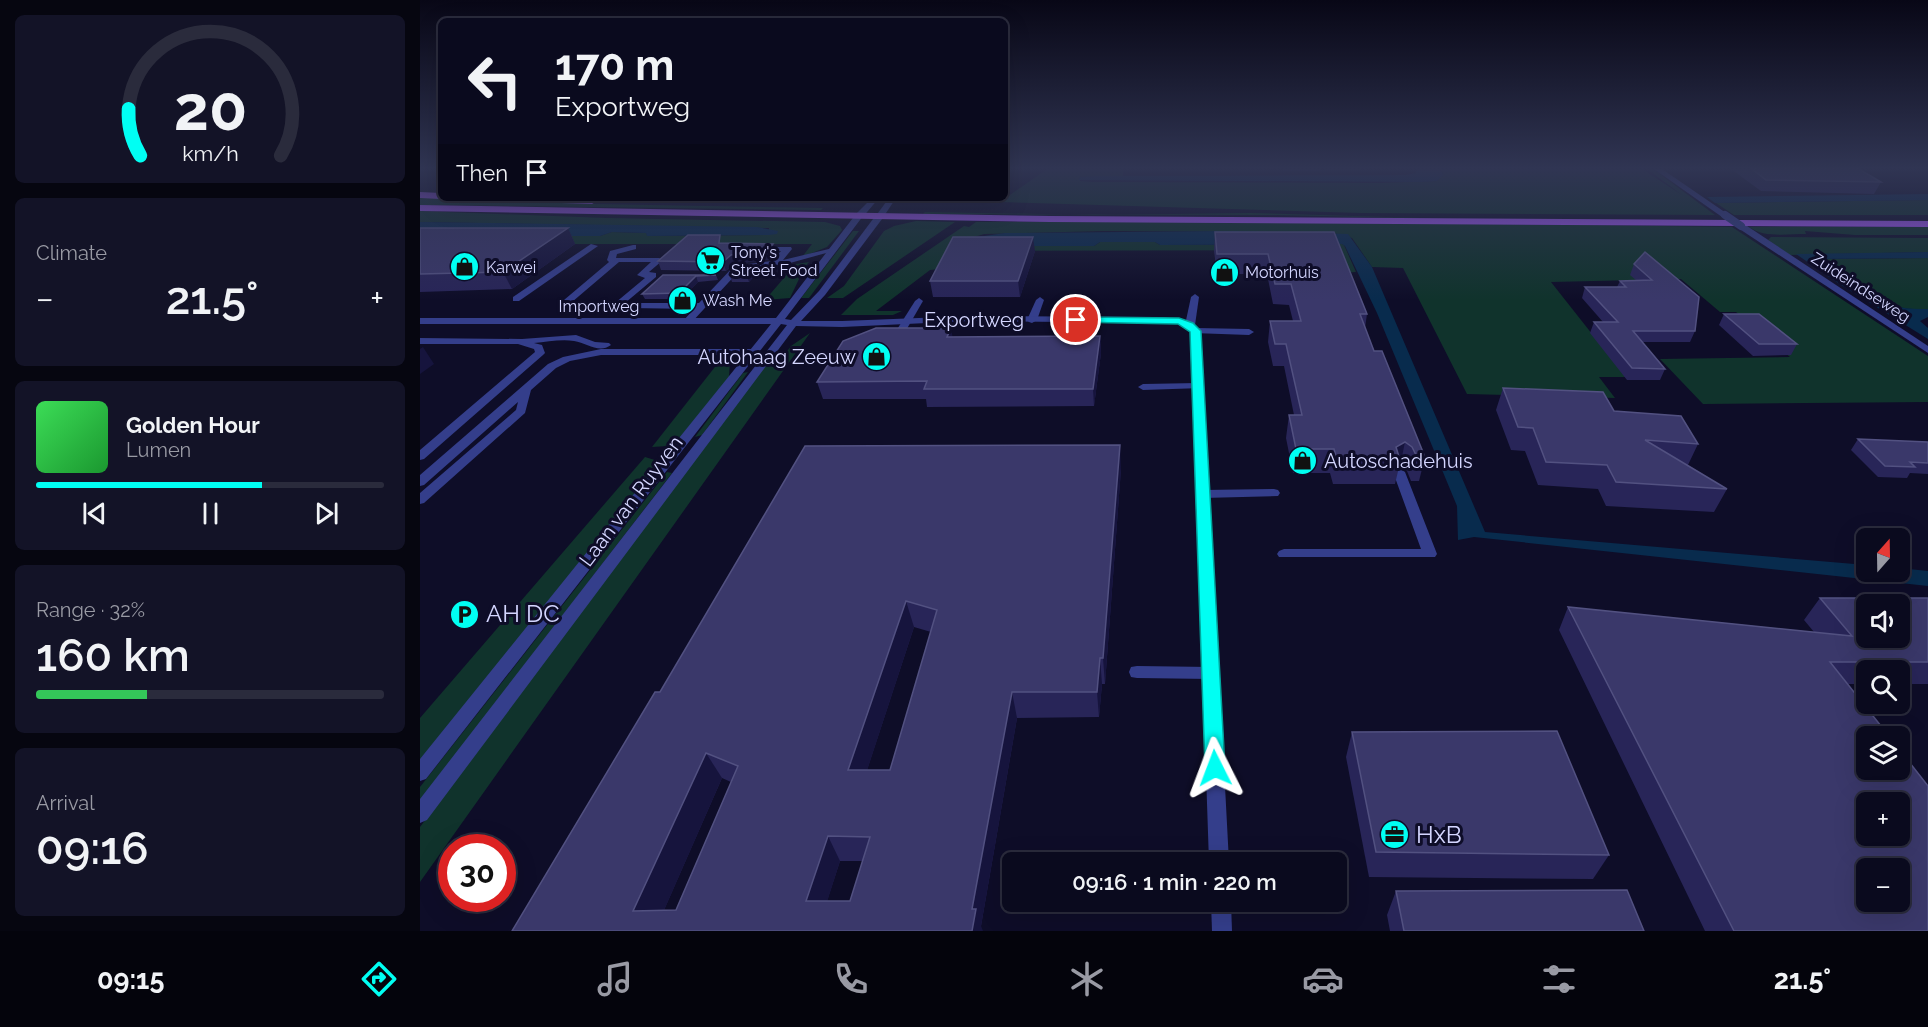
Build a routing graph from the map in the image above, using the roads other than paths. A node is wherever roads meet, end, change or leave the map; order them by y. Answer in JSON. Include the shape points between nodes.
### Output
{"nodes":[{"id":1,"x":664,"y":212,"type":"edge"},
{"id":2,"x":862,"y":212,"type":"edge"},
{"id":3,"x":882,"y":212,"type":"edge"},
{"id":4,"x":1310,"y":212,"type":"edge"},
{"id":5,"x":1721,"y":212,"type":"edge"},
{"id":6,"x":859,"y":216,"type":"junction"},
{"id":7,"x":879,"y":217,"type":"junction"},
{"id":8,"x":1928,"y":219,"type":"edge"},
{"id":9,"x":1928,"y":224,"type":"edge"},
{"id":10,"x":594,"y":246,"type":"dead end"},
{"id":11,"x":633,"y":247,"type":"dead end"},
{"id":12,"x":751,"y":249,"type":"edge"},
{"id":13,"x":833,"y":250,"type":"junction"},
{"id":14,"x":611,"y":260,"type":"junction"},
{"id":15,"x":775,"y":263,"type":"junction"},
{"id":16,"x":653,"y":275,"type":"junction"},
{"id":17,"x":664,"y":275,"type":"edge"},
{"id":18,"x":719,"y":276,"type":"dead end"},
{"id":19,"x":730,"y":276,"type":"junction"},
{"id":20,"x":1195,"y":297,"type":"dead end"},
{"id":21,"x":516,"y":299,"type":"dead end"},
{"id":22,"x":1040,"y":300,"type":"dead end"},
{"id":23,"x":919,"y":301,"type":"dead end"},
{"id":24,"x":616,"y":306,"type":"junction"},
{"id":25,"x":701,"y":306,"type":"junction"},
{"id":26,"x":906,"y":320,"type":"junction"},
{"id":27,"x":1032,"y":320,"type":"junction"},
{"id":28,"x":420,"y":321,"type":"edge"},
{"id":29,"x":688,"y":321,"type":"junction"},
{"id":30,"x":785,"y":322,"type":"junction"},
{"id":31,"x":1193,"y":328,"type":"junction"},
{"id":32,"x":1249,"y":332,"type":"dead end"},
{"id":33,"x":896,"y":339,"type":"edge"},
{"id":34,"x":420,"y":341,"type":"edge"},
{"id":35,"x":519,"y":341,"type":"junction"},
{"id":36,"x":756,"y":348,"type":"junction"},
{"id":37,"x":1928,"y":350,"type":"edge"},
{"id":38,"x":1198,"y":386,"type":"junction"},
{"id":39,"x":1143,"y":387,"type":"dead end"},
{"id":40,"x":526,"y":389,"type":"junction"},
{"id":41,"x":420,"y":456,"type":"edge"},
{"id":42,"x":1400,"y":472,"type":"edge"},
{"id":43,"x":420,"y":482,"type":"edge"},
{"id":44,"x":1274,"y":493,"type":"dead end"},
{"id":45,"x":1203,"y":494,"type":"junction"},
{"id":46,"x":420,"y":500,"type":"edge"},
{"id":47,"x":1284,"y":554,"type":"dead end"},
{"id":48,"x":1137,"y":672,"type":"dead end"},
{"id":49,"x":1211,"y":674,"type":"junction"},
{"id":50,"x":420,"y":773,"type":"edge"},
{"id":51,"x":420,"y":814,"type":"edge"},
{"id":52,"x":1219,"y":852,"type":"edge"},
{"id":53,"x":1221,"y":912,"type":"edge"},
{"id":54,"x":1222,"y":931,"type":"edge"}],
"edges":[{"from":1,"to":6,"type":"main road"},
{"from":2,"to":6,"type":"street","name":"Laan van Ruyven"},
{"from":3,"to":7,"type":"street","name":"Laan van Ruyven"},
{"from":4,"to":8,"type":"main road"},
{"from":5,"to":37,"type":"street","name":"Zuideindseweg","bridge":true},
{"from":6,"to":7,"type":"main road"},
{"from":6,"to":13,"type":"street","name":"Laan van Ruyven"},
{"from":7,"to":9,"type":"main road"},
{"from":7,"to":30,"type":"street","name":"Laan van Ruyven","via":[[822,293]]},
{"from":10,"to":21,"type":"street"},
{"from":11,"to":14,"type":"street","via":[[613,252]]},
{"from":12,"to":15,"type":"street","via":[[788,249]]},
{"from":13,"to":15,"type":"street"},
{"from":13,"to":30,"type":"street","name":"Laan van Ruyven"},
{"from":14,"to":16,"type":"street","via":[[659,260],[641,275]]},
{"from":14,"to":24,"type":"street","via":[[615,262],[567,302],[576,306]]},
{"from":15,"to":19,"type":"street","via":[[737,268]]},
{"from":16,"to":17,"type":"street"},
{"from":16,"to":24,"type":"street"},
{"from":18,"to":19,"type":"street"},
{"from":19,"to":25,"type":"street"},
{"from":20,"to":31,"type":"street"},
{"from":22,"to":27,"type":"street"},
{"from":23,"to":26,"type":"street"},
{"from":24,"to":25,"type":"street"},
{"from":25,"to":29,"type":"street"},
{"from":26,"to":27,"type":"street","name":"Exportweg"},
{"from":26,"to":30,"type":"street","name":"Exportweg"},
{"from":26,"to":33,"type":"street"},
{"from":27,"to":31,"type":"street","name":"Exportweg","via":[[1163,320],[1179,321]]},
{"from":28,"to":29,"type":"street","name":"Importweg"},
{"from":29,"to":30,"type":"street","name":"Importweg"},
{"from":30,"to":36,"type":"street","name":"Laan van Ruyven"},
{"from":30,"to":51,"type":"street","name":"Laan van Ruyven"},
{"from":31,"to":32,"type":"street","name":"Exportweg"},
{"from":31,"to":38,"type":"street"},
{"from":34,"to":35,"type":"street"},
{"from":35,"to":36,"type":"street","via":[[576,338],[594,345]]},
{"from":35,"to":41,"type":"street","via":[[539,347],[540,354]]},
{"from":36,"to":40,"type":"street","via":[[585,354],[552,366]]},
{"from":36,"to":50,"type":"street","name":"Laan van Ruyven"},
{"from":38,"to":39,"type":"street"},
{"from":38,"to":45,"type":"street"},
{"from":40,"to":43,"type":"street"},
{"from":40,"to":46,"type":"street","via":[[521,411]]},
{"from":42,"to":47,"type":"street","via":[[1430,554]]},
{"from":44,"to":45,"type":"street"},
{"from":45,"to":49,"type":"street"},
{"from":48,"to":49,"type":"street"},
{"from":49,"to":52,"type":"street"},
{"from":53,"to":54,"type":"street"}]}
